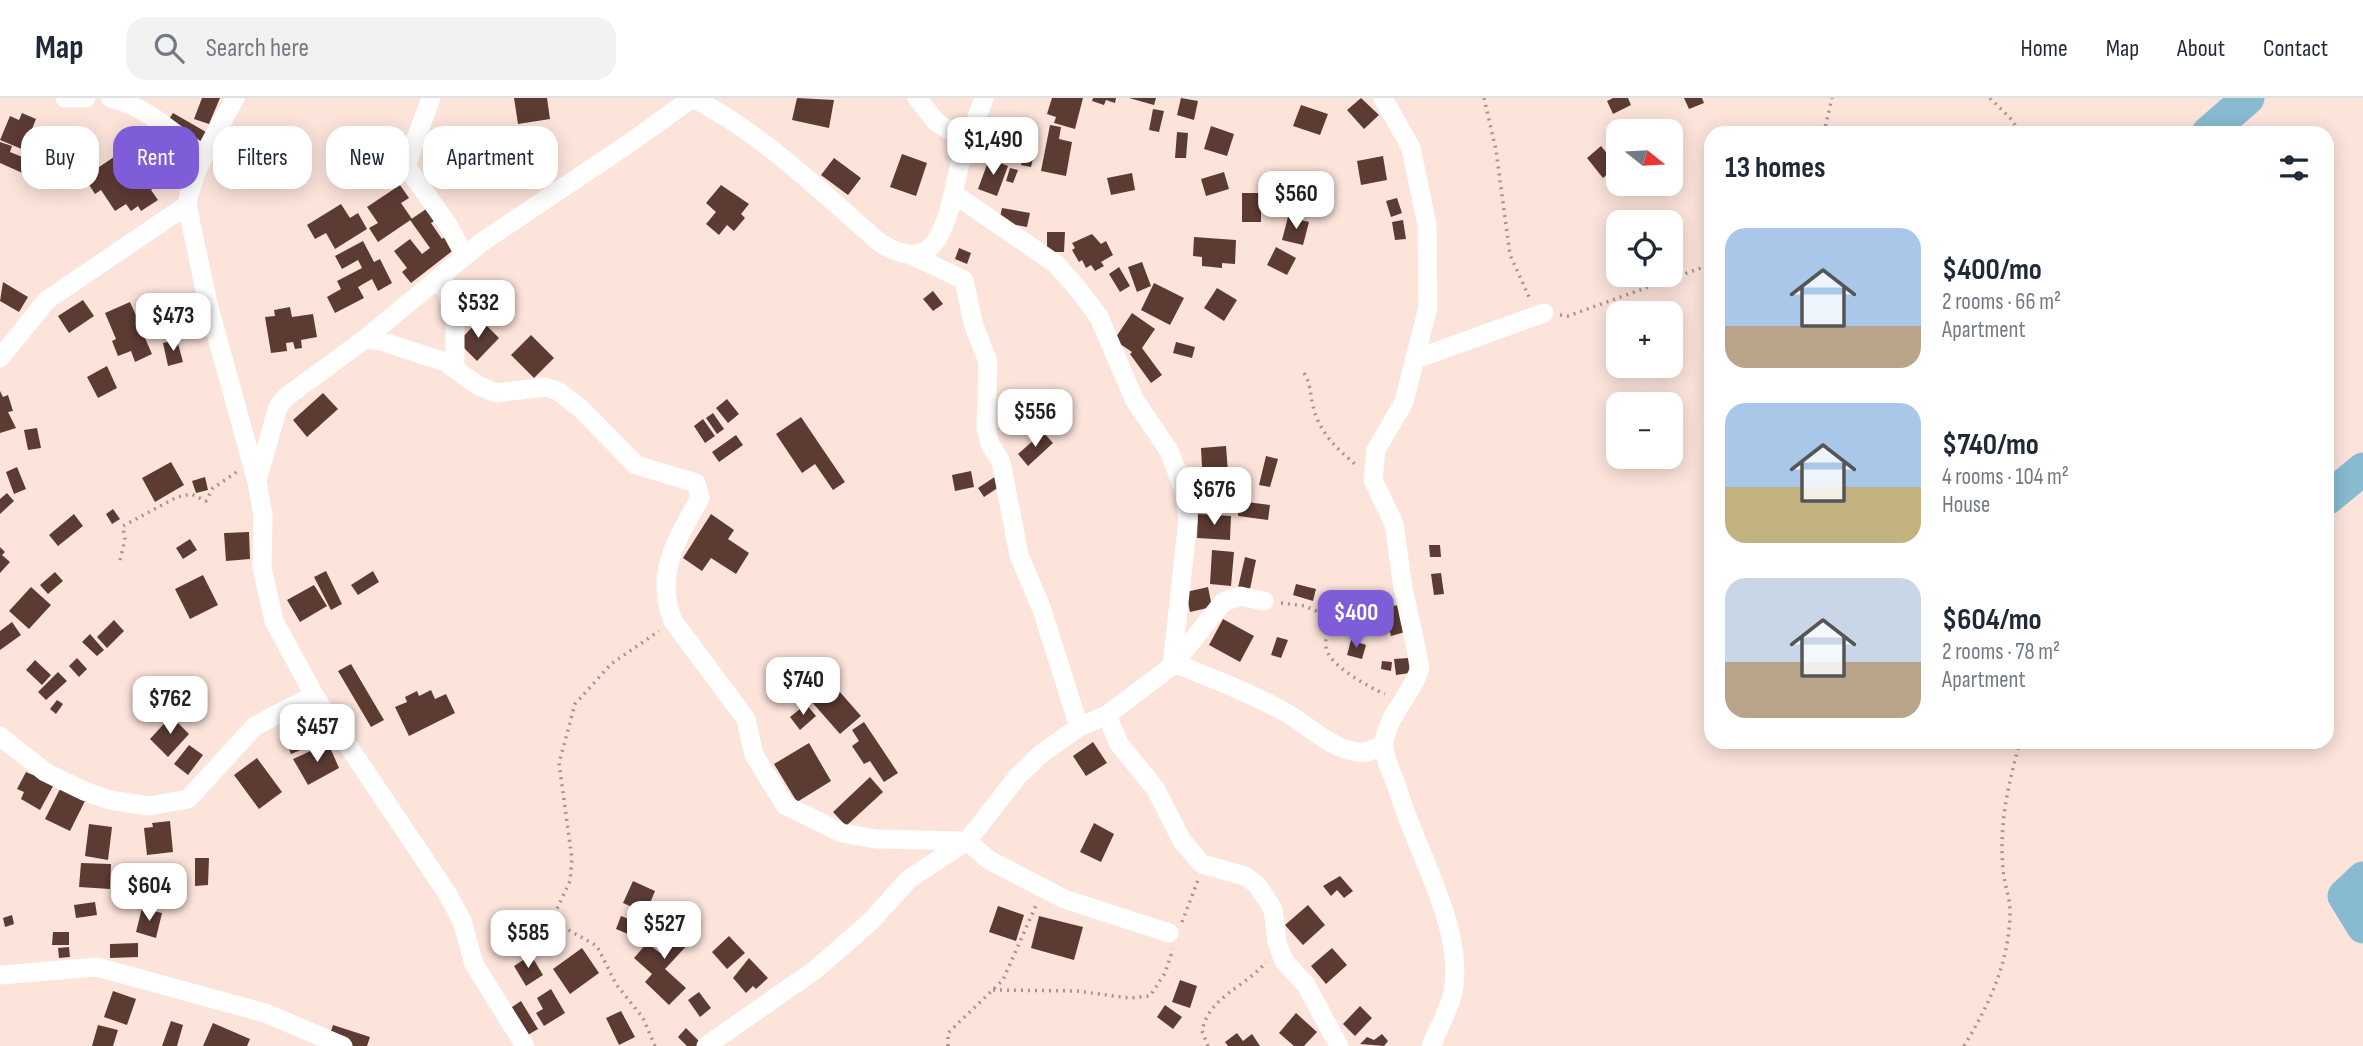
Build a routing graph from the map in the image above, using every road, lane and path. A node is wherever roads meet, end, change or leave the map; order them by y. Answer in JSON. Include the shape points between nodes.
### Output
{"nodes":[{"id":1,"x":65,"y":98,"type":"edge"},
{"id":2,"x":86,"y":98,"type":"edge"},
{"id":3,"x":111,"y":98,"type":"edge"},
{"id":4,"x":234,"y":98,"type":"edge"},
{"id":5,"x":431,"y":98,"type":"edge"},
{"id":6,"x":692,"y":98,"type":"edge"},
{"id":7,"x":917,"y":98,"type":"edge"},
{"id":8,"x":984,"y":98,"type":"edge"},
{"id":9,"x":1383,"y":98,"type":"edge"},
{"id":10,"x":1484,"y":98,"type":"edge"},
{"id":11,"x":1832,"y":98,"type":"edge"},
{"id":12,"x":1990,"y":98,"type":"edge"},
{"id":13,"x":1826,"y":126,"type":"edge"},
{"id":14,"x":2016,"y":126,"type":"edge"},
{"id":15,"x":968,"y":140,"type":"junction"},
{"id":16,"x":204,"y":156,"type":"junction"},
{"id":17,"x":954,"y":194,"type":"junction"},
{"id":18,"x":187,"y":205,"type":"junction"},
{"id":19,"x":911,"y":255,"type":"junction"},
{"id":20,"x":465,"y":256,"type":"junction"},
{"id":21,"x":1704,"y":267,"type":"edge"},
{"id":22,"x":441,"y":275,"type":"junction"},
{"id":23,"x":1544,"y":313,"type":"junction"},
{"id":24,"x":365,"y":339,"type":"junction"},
{"id":25,"x":0,"y":358,"type":"edge"},
{"id":26,"x":1416,"y":359,"type":"junction"},
{"id":27,"x":455,"y":368,"type":"junction"},
{"id":28,"x":1304,"y":373,"type":"dead end"},
{"id":29,"x":255,"y":475,"type":"junction"},
{"id":30,"x":1373,"y":480,"type":"junction"},
{"id":31,"x":120,"y":560,"type":"dead end"},
{"id":32,"x":1264,"y":601,"type":"joint"},
{"id":33,"x":673,"y":621,"type":"junction"},
{"id":34,"x":1173,"y":664,"type":"junction"},
{"id":35,"x":314,"y":695,"type":"junction"},
{"id":36,"x":1403,"y":702,"type":"junction"},
{"id":37,"x":1108,"y":715,"type":"junction"},
{"id":38,"x":1079,"y":727,"type":"junction"},
{"id":39,"x":0,"y":736,"type":"edge"},
{"id":40,"x":1384,"y":744,"type":"junction"},
{"id":41,"x":2018,"y":749,"type":"edge"},
{"id":42,"x":967,"y":841,"type":"junction"},
{"id":43,"x":1202,"y":864,"type":"junction"},
{"id":44,"x":1043,"y":888,"type":"junction"},
{"id":45,"x":1175,"y":935,"type":"junction"},
{"id":46,"x":1279,"y":948,"type":"junction"},
{"id":47,"x":0,"y":975,"type":"edge"},
{"id":48,"x":993,"y":990,"type":"junction"},
{"id":49,"x":343,"y":1046,"type":"edge"},
{"id":50,"x":525,"y":1046,"type":"edge"},
{"id":51,"x":655,"y":1046,"type":"edge"},
{"id":52,"x":706,"y":1046,"type":"edge"},
{"id":53,"x":948,"y":1046,"type":"edge"},
{"id":54,"x":1208,"y":1046,"type":"edge"},
{"id":55,"x":1339,"y":1046,"type":"edge"},
{"id":56,"x":1431,"y":1046,"type":"edge"},
{"id":57,"x":1964,"y":1046,"type":"edge"}],
"edges":[{"from":1,"to":2,"type":"street"},
{"from":3,"to":16,"type":"street","via":[[146,112]]},
{"from":4,"to":16,"type":"street"},
{"from":5,"to":20,"type":"street","via":[[409,154],[409,170],[449,225]]},
{"from":6,"to":19,"type":"street","via":[[728,116],[879,242]]},
{"from":6,"to":20,"type":"street"},
{"from":7,"to":15,"type":"street","via":[[937,123]]},
{"from":8,"to":15,"type":"street"},
{"from":9,"to":26,"type":"street","via":[[1411,148],[1427,225],[1428,307]]},
{"from":10,"to":23,"type":"path","via":[[1510,255],[1533,303]]},
{"from":11,"to":13,"type":"path"},
{"from":12,"to":14,"type":"path"},
{"from":15,"to":17,"type":"street"},
{"from":16,"to":18,"type":"street"},
{"from":17,"to":19,"type":"street","via":[[944,231],[928,249]]},
{"from":17,"to":34,"type":"street","via":[[1056,264],[1078,289],[1100,317],[1134,399],[1169,451],[1184,490],[1188,520]]},
{"from":18,"to":25,"type":"street","via":[[47,300]]},
{"from":18,"to":29,"type":"street","via":[[208,304]]},
{"from":19,"to":38,"type":"street","via":[[964,280],[988,362],[986,428],[990,444],[1001,462],[1019,555],[1042,610]]},
{"from":20,"to":22,"type":"street"},
{"from":21,"to":23,"type":"path","via":[[1568,316]]},
{"from":22,"to":24,"type":"street"},
{"from":22,"to":27,"type":"street","via":[[455,318]]},
{"from":23,"to":26,"type":"street"},
{"from":24,"to":27,"type":"street"},
{"from":24,"to":29,"type":"street","via":[[286,397],[278,407]]},
{"from":26,"to":30,"type":"street","via":[[1405,402],[1376,450]]},
{"from":27,"to":33,"type":"street","via":[[496,393],[545,387],[558,391],[636,465],[696,483],[700,498],[665,571],[665,603]]},
{"from":28,"to":30,"type":"path","via":[[1325,436]]},
{"from":29,"to":31,"type":"path","via":[[234,472],[213,488],[206,500],[191,494],[177,497],[123,526]]},
{"from":29,"to":35,"type":"street","via":[[263,515],[265,591],[274,621]]},
{"from":30,"to":36,"type":"street","via":[[1394,524],[1420,667]]},
{"from":32,"to":34,"type":"street","via":[[1240,596],[1223,602]]},
{"from":32,"to":36,"type":"path","via":[[1317,609],[1328,627],[1325,649],[1341,668]]},
{"from":33,"to":42,"type":"street","via":[[746,719],[754,755],[785,805],[842,833],[876,839]]},
{"from":33,"to":51,"type":"path","via":[[611,664],[575,704],[559,763],[572,859],[570,881],[556,911],[565,928],[597,946],[616,984],[643,1018]]},
{"from":34,"to":37,"type":"street"},
{"from":34,"to":40,"type":"street","via":[[1282,710],[1345,748],[1370,752]]},
{"from":35,"to":39,"type":"street","via":[[255,726],[188,799],[149,806],[84,791],[45,772]]},
{"from":35,"to":50,"type":"street","via":[[447,893],[462,922],[474,964]]},
{"from":36,"to":40,"type":"street"},
{"from":37,"to":38,"type":"street"},
{"from":37,"to":43,"type":"street","via":[[1119,744],[1155,788],[1182,841]]},
{"from":38,"to":42,"type":"street","via":[[1018,776]]},
{"from":40,"to":56,"type":"street","via":[[1406,820],[1454,943],[1453,993]]},
{"from":41,"to":57,"type":"path","via":[[2002,831],[2003,872],[2011,898],[2002,966],[1996,989]]},
{"from":42,"to":44,"type":"street","via":[[989,860]]},
{"from":42,"to":52,"type":"street","via":[[909,879],[870,922],[815,970]]},
{"from":43,"to":45,"type":"path"},
{"from":43,"to":46,"type":"street","via":[[1245,876],[1256,885],[1273,909]]},
{"from":44,"to":45,"type":"street"},
{"from":44,"to":48,"type":"path","via":[[1008,970]]},
{"from":45,"to":48,"type":"path","via":[[1165,973],[1150,996]]},
{"from":46,"to":54,"type":"path","via":[[1209,1012],[1202,1031]]},
{"from":46,"to":55,"type":"street","via":[[1284,961],[1307,985]]},
{"from":47,"to":49,"type":"street","via":[[97,967],[265,1013]]},
{"from":48,"to":53,"type":"path","via":[[948,1033]]}]}
